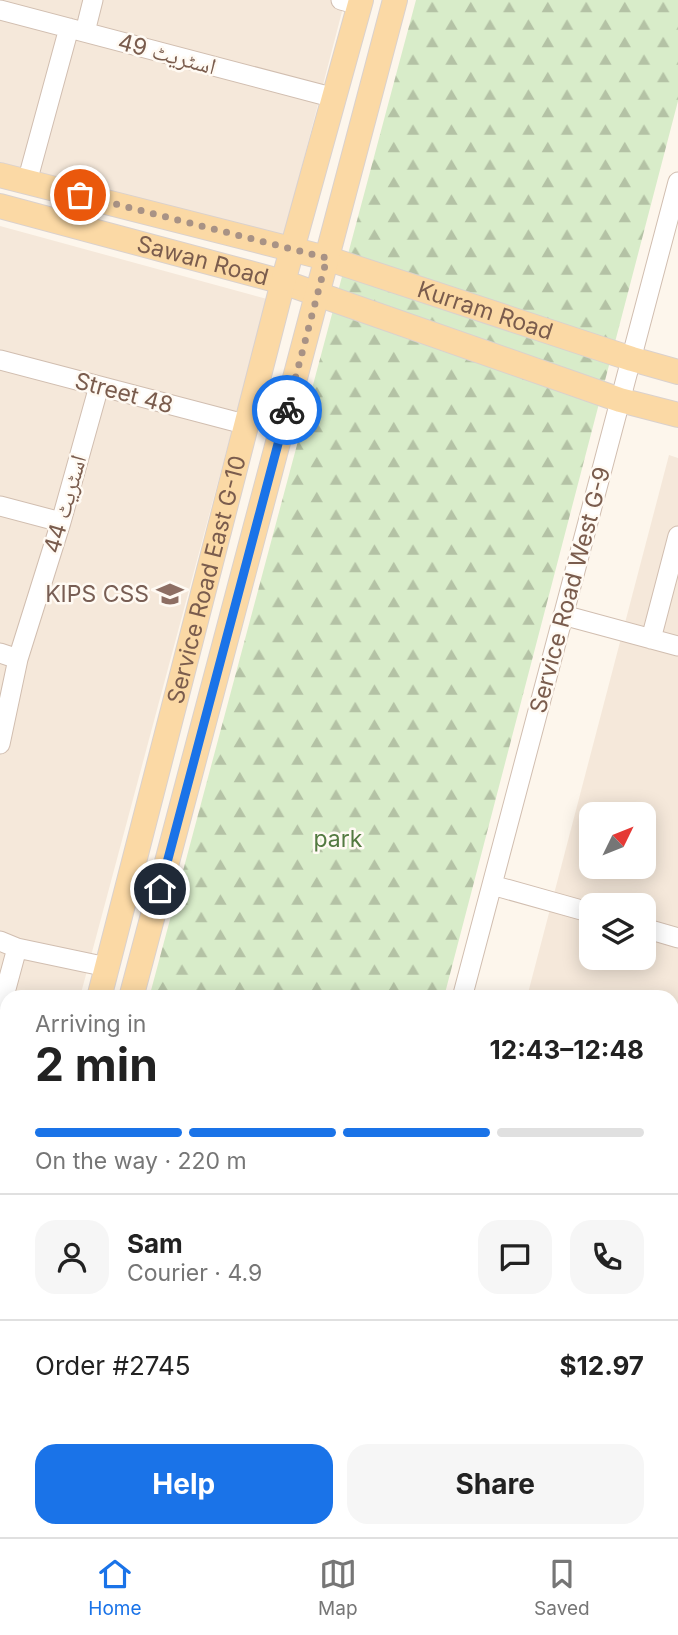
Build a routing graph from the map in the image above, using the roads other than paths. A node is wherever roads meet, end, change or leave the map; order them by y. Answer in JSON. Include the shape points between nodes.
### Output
{"nodes":[{"id":1,"x":93,"y":0,"type":"edge"},
{"id":2,"x":394,"y":0,"type":"edge"},
{"id":3,"x":354,"y":2,"type":"edge"},
{"id":4,"x":0,"y":10,"type":"edge"},
{"id":5,"x":77,"y":29,"type":"junction"},
{"id":6,"x":334,"y":98,"type":"junction"},
{"id":7,"x":0,"y":175,"type":"edge"},
{"id":8,"x":27,"y":182,"type":"junction"},
{"id":9,"x":678,"y":182,"type":"edge"},
{"id":10,"x":0,"y":206,"type":"edge"},
{"id":11,"x":293,"y":250,"type":"junction"},
{"id":12,"x":327,"y":258,"type":"junction"},
{"id":13,"x":283,"y":282,"type":"junction"},
{"id":14,"x":318,"y":294,"type":"junction"},
{"id":15,"x":632,"y":359,"type":"junction"},
{"id":16,"x":0,"y":360,"type":"edge"},
{"id":17,"x":678,"y":372,"type":"edge"},
{"id":18,"x":99,"y":386,"type":"junction"},
{"id":19,"x":620,"y":400,"type":"junction"},
{"id":20,"x":678,"y":415,"type":"edge"},
{"id":21,"x":248,"y":425,"type":"junction"},
{"id":22,"x":0,"y":506,"type":"edge"},
{"id":23,"x":61,"y":522,"type":"junction"},
{"id":24,"x":678,"y":536,"type":"edge"},
{"id":25,"x":563,"y":615,"type":"junction"},
{"id":26,"x":652,"y":639,"type":"junction"},
{"id":27,"x":678,"y":646,"type":"edge"},
{"id":28,"x":9,"y":656,"type":"edge"},
{"id":29,"x":0,"y":744,"type":"edge"},
{"id":30,"x":492,"y":885,"type":"junction"},
{"id":31,"x":579,"y":909,"type":"edge"},
{"id":32,"x":656,"y":932,"type":"edge"},
{"id":33,"x":678,"y":938,"type":"edge"},
{"id":34,"x":9,"y":944,"type":"edge"},
{"id":35,"x":107,"y":968,"type":"junction"},
{"id":36,"x":3,"y":990,"type":"edge"},
{"id":37,"x":101,"y":990,"type":"edge"},
{"id":38,"x":133,"y":990,"type":"edge"},
{"id":39,"x":464,"y":990,"type":"edge"}],
"edges":[{"from":1,"to":5,"type":"street"},
{"from":2,"to":12,"type":"main road","name":"Service Road East G-10"},
{"from":3,"to":6,"type":"main road","name":"Service Road East G-10"},
{"from":4,"to":5,"type":"street","name":"اسٹریٹ 49"},
{"from":5,"to":6,"type":"street","name":"اسٹریٹ 49"},
{"from":5,"to":8,"type":"street"},
{"from":6,"to":11,"type":"main road","name":"Service Road East G-10"},
{"from":7,"to":8,"type":"main road","name":"Sawan Road"},
{"from":8,"to":11,"type":"main road","name":"Sawan Road"},
{"from":9,"to":15,"type":"street","name":"Service Road West G-9"},
{"from":10,"to":13,"type":"main road","name":"Sawan Road"},
{"from":11,"to":12,"type":"main road","name":"Kurram Road"},
{"from":11,"to":13,"type":"main road","name":"Service Road East G-10"},
{"from":12,"to":14,"type":"main road","name":"Service Road East G-10"},
{"from":12,"to":15,"type":"main road","name":"Kurram Road"},
{"from":13,"to":14,"type":"main road","name":"Sawan Road"},
{"from":13,"to":21,"type":"main road","name":"Service Road East G-10"},
{"from":14,"to":19,"type":"main road","name":"Sawan Road"},
{"from":14,"to":38,"type":"main road","name":"Service Road East G-10"},
{"from":15,"to":17,"type":"main road","name":"Kurram Road"},
{"from":15,"to":19,"type":"street","name":"Service Road West G-9"},
{"from":16,"to":18,"type":"street","name":"Street 48"},
{"from":18,"to":21,"type":"street","name":"Street 48"},
{"from":18,"to":23,"type":"street","name":"اسٹریٹ 44"},
{"from":19,"to":20,"type":"main road"},
{"from":19,"to":25,"type":"street","name":"Service Road West G-9"},
{"from":21,"to":35,"type":"main road","name":"Service Road East G-10"},
{"from":22,"to":23,"type":"street"},
{"from":23,"to":28,"type":"street","name":"اسٹریٹ 44"},
{"from":24,"to":26,"type":"street"},
{"from":25,"to":26,"type":"street"},
{"from":25,"to":30,"type":"street","name":"Service Road West G-9"},
{"from":26,"to":27,"type":"street"},
{"from":28,"to":29,"type":"street","name":"اسٹریٹ 44"},
{"from":30,"to":31,"type":"street"},
{"from":30,"to":39,"type":"street","name":"Service Road West G-9"},
{"from":32,"to":33,"type":"street"},
{"from":34,"to":35,"type":"street"},
{"from":34,"to":36,"type":"street"},
{"from":35,"to":37,"type":"main road","name":"Service Road East G-10"}]}
